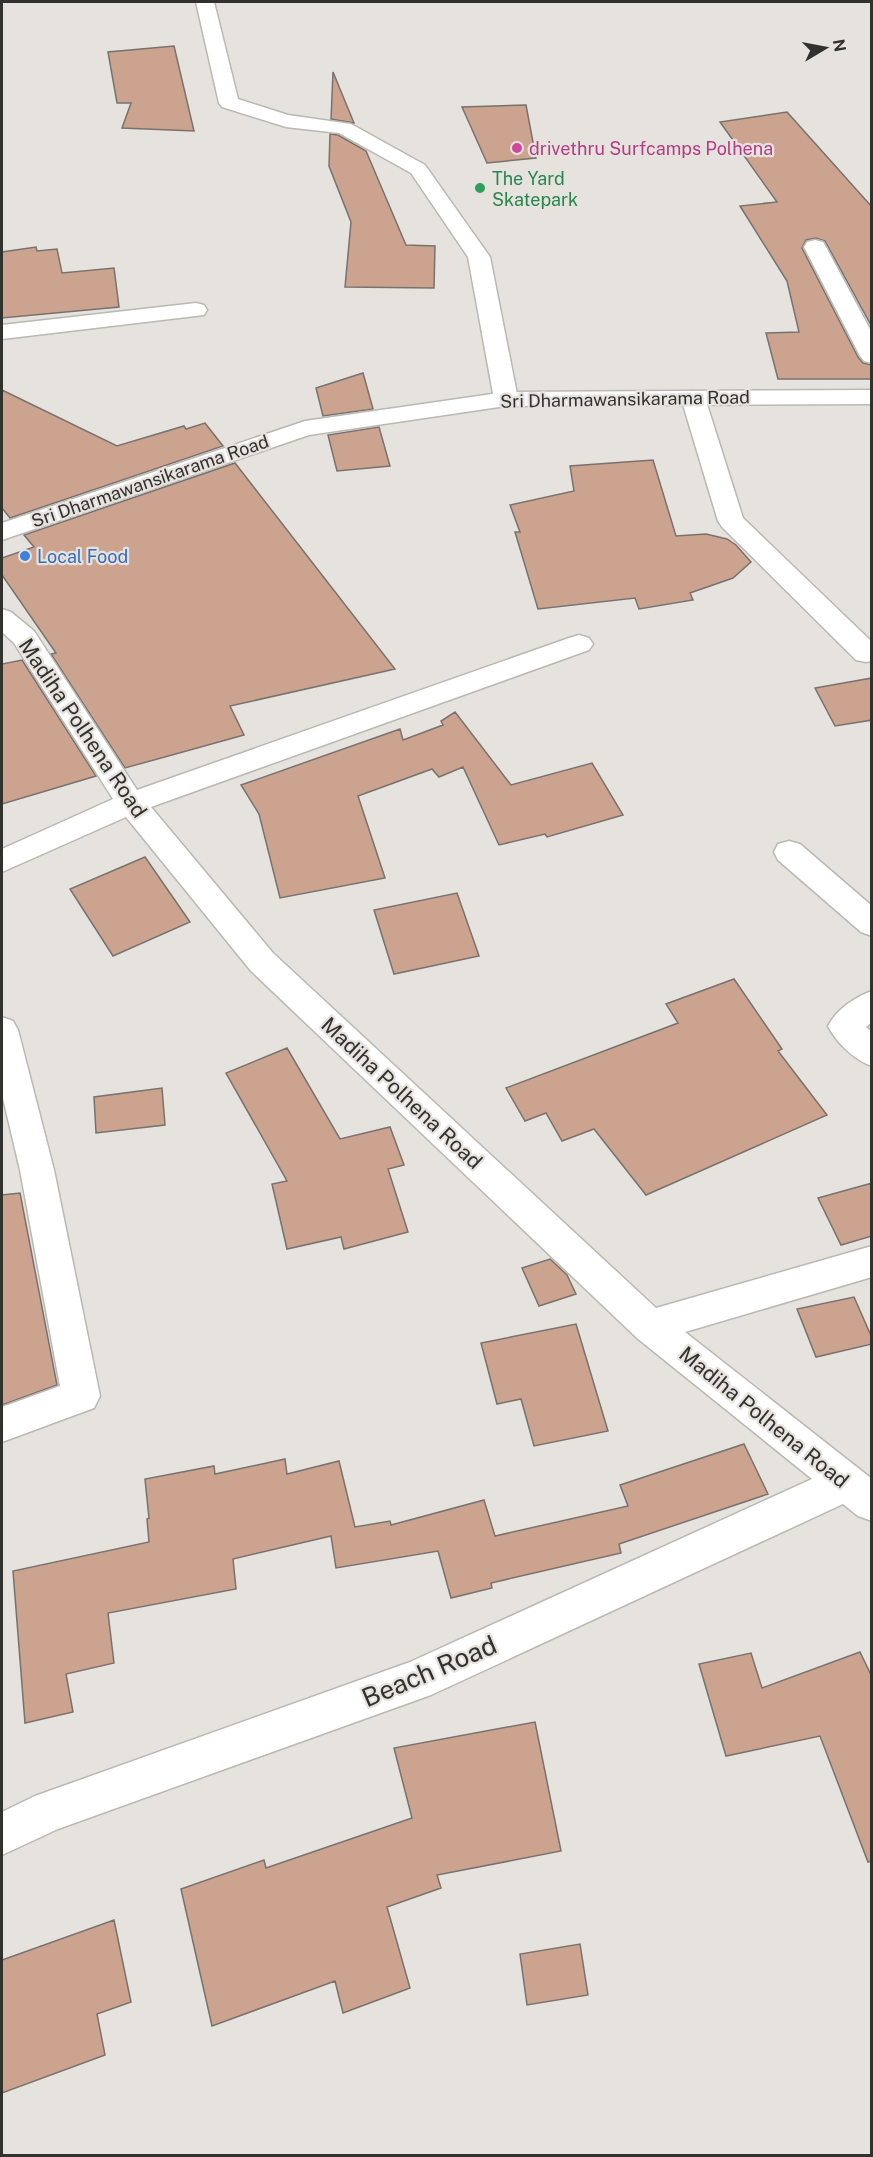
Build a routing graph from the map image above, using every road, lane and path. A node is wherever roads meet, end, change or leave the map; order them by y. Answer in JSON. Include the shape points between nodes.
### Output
{"nodes":[{"id":1,"x":205,"y":2,"type":"edge"},
{"id":2,"x":815,"y":247,"type":"dead end"},
{"id":3,"x":196,"y":310,"type":"dead end"},
{"id":4,"x":2,"y":332,"type":"edge"},
{"id":5,"x":872,"y":356,"type":"edge"},
{"id":6,"x":872,"y":397,"type":"edge"},
{"id":7,"x":693,"y":398,"type":"junction"},
{"id":8,"x":506,"y":399,"type":"junction"},
{"id":9,"x":2,"y":532,"type":"edge"},
{"id":10,"x":2,"y":618,"type":"edge"},
{"id":11,"x":579,"y":644,"type":"dead end"},
{"id":12,"x":866,"y":653,"type":"dead end"},
{"id":13,"x":131,"y":803,"type":"junction"},
{"id":14,"x":789,"y":852,"type":"dead end"},
{"id":15,"x":2,"y":861,"type":"edge"},
{"id":16,"x":872,"y":924,"type":"edge"},
{"id":17,"x":872,"y":1004,"type":"edge"},
{"id":18,"x":2,"y":1030,"type":"edge"},
{"id":19,"x":872,"y":1053,"type":"edge"},
{"id":20,"x":872,"y":1260,"type":"edge"},
{"id":21,"x":650,"y":1326,"type":"junction"},
{"id":22,"x":2,"y":1424,"type":"edge"},
{"id":23,"x":859,"y":1493,"type":"edge"},
{"id":24,"x":2,"y":1833,"type":"edge"}],
"edges":[{"from":1,"to":8,"type":"street","via":[[229,103],[286,121],[344,128],[418,169],[479,257]]},
{"from":2,"to":5,"type":"street"},
{"from":3,"to":4,"type":"street"},
{"from":6,"to":7,"type":"street","name":"Sri Dharmawansikarama Road"},
{"from":7,"to":8,"type":"street","name":"Sri Dharmawansikarama Road"},
{"from":7,"to":12,"type":"street","via":[[731,521]]},
{"from":8,"to":9,"type":"street","name":"Sri Dharmawansikarama Road","via":[[305,428]]},
{"from":10,"to":13,"type":"street","name":"Madiha Polhena Road","via":[[24,637]]},
{"from":11,"to":13,"type":"street"},
{"from":13,"to":15,"type":"street"},
{"from":13,"to":21,"type":"street","name":"Madiha Polhena Road","via":[[262,962]]},
{"from":14,"to":16,"type":"street"},
{"from":17,"to":19,"type":"street","via":[[844,1026]]},
{"from":18,"to":22,"type":"street","via":[[37,1170],[81,1396]]},
{"from":20,"to":21,"type":"street"},
{"from":21,"to":23,"type":"street","name":"Madiha Polhena Road"},
{"from":23,"to":24,"type":"street","name":"Beach Road","via":[[416,1680],[50,1811]]}]}
